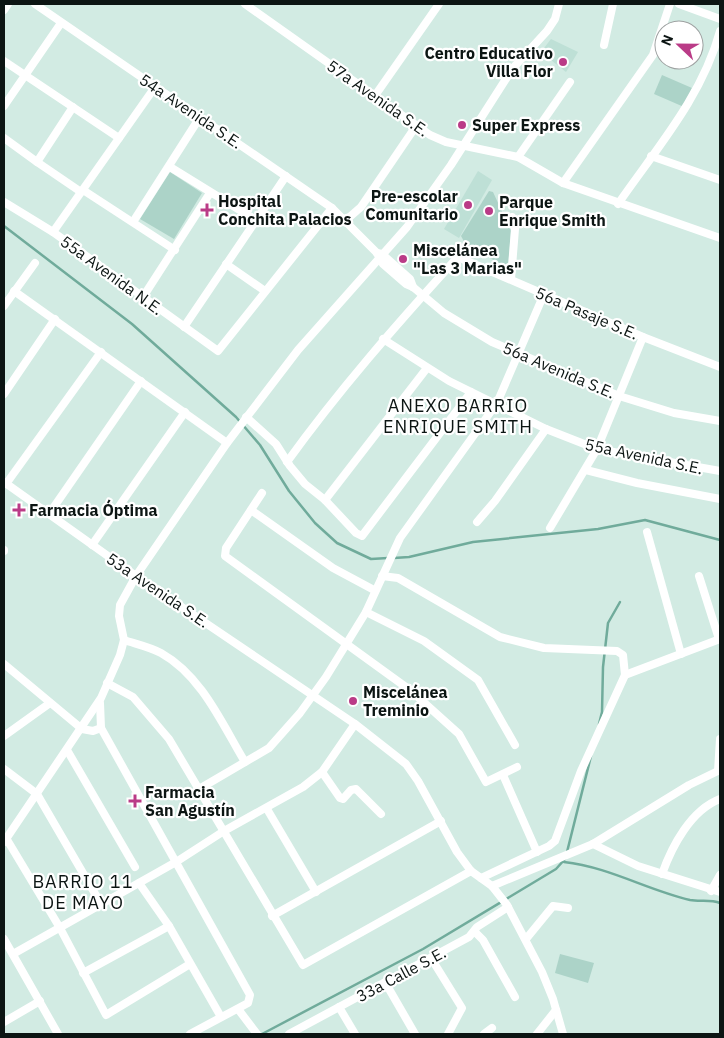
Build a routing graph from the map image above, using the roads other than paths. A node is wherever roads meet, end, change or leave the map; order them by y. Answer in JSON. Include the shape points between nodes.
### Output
{"nodes":[{"id":1,"x":8,"y":4,"type":"edge"},
{"id":2,"x":35,"y":4,"type":"edge"},
{"id":3,"x":244,"y":4,"type":"edge"},
{"id":4,"x":439,"y":4,"type":"edge"},
{"id":5,"x":559,"y":4,"type":"edge"},
{"id":6,"x":613,"y":4,"type":"edge"},
{"id":7,"x":670,"y":4,"type":"edge"},
{"id":8,"x":679,"y":4,"type":"edge"},
{"id":9,"x":4,"y":10,"type":"edge"},
{"id":10,"x":720,"y":19,"type":"edge"},
{"id":11,"x":61,"y":23,"type":"junction"},
{"id":12,"x":720,"y":31,"type":"edge"},
{"id":13,"x":604,"y":45,"type":"dead end"},
{"id":14,"x":4,"y":61,"type":"edge"},
{"id":15,"x":25,"y":74,"type":"junction"},
{"id":16,"x":570,"y":82,"type":"dead end"},
{"id":17,"x":155,"y":87,"type":"junction"},
{"id":18,"x":374,"y":97,"type":"junction"},
{"id":19,"x":4,"y":106,"type":"edge"},
{"id":20,"x":73,"y":107,"type":"junction"},
{"id":21,"x":200,"y":117,"type":"junction"},
{"id":22,"x":416,"y":126,"type":"junction"},
{"id":23,"x":4,"y":138,"type":"edge"},
{"id":24,"x":119,"y":138,"type":"junction"},
{"id":25,"x":462,"y":145,"type":"junction"},
{"id":26,"x":651,"y":156,"type":"junction"},
{"id":27,"x":518,"y":157,"type":"junction"},
{"id":28,"x":37,"y":162,"type":"junction"},
{"id":29,"x":170,"y":167,"type":"junction"},
{"id":30,"x":286,"y":176,"type":"junction"},
{"id":31,"x":720,"y":180,"type":"edge"},
{"id":32,"x":563,"y":183,"type":"junction"},
{"id":33,"x":82,"y":191,"type":"junction"},
{"id":34,"x":210,"y":193,"type":"junction"},
{"id":35,"x":4,"y":202,"type":"edge"},
{"id":36,"x":618,"y":204,"type":"junction"},
{"id":37,"x":332,"y":208,"type":"junction"},
{"id":38,"x":512,"y":217,"type":"dead end"},
{"id":39,"x":256,"y":220,"type":"junction"},
{"id":40,"x":346,"y":221,"type":"junction"},
{"id":41,"x":134,"y":222,"type":"junction"},
{"id":42,"x":53,"y":232,"type":"junction"},
{"id":43,"x":720,"y":238,"type":"edge"},
{"id":44,"x":175,"y":250,"type":"junction"},
{"id":45,"x":379,"y":255,"type":"junction"},
{"id":46,"x":35,"y":263,"type":"dead end"},
{"id":47,"x":226,"y":264,"type":"junction"},
{"id":48,"x":511,"y":279,"type":"junction"},
{"id":49,"x":14,"y":291,"type":"junction"},
{"id":50,"x":265,"y":291,"type":"junction"},
{"id":51,"x":544,"y":294,"type":"junction"},
{"id":52,"x":424,"y":295,"type":"junction"},
{"id":53,"x":143,"y":297,"type":"junction"},
{"id":54,"x":4,"y":306,"type":"edge"},
{"id":55,"x":55,"y":319,"type":"junction"},
{"id":56,"x":184,"y":326,"type":"junction"},
{"id":57,"x":643,"y":337,"type":"junction"},
{"id":58,"x":383,"y":339,"type":"junction"},
{"id":59,"x":101,"y":352,"type":"junction"},
{"id":60,"x":520,"y":353,"type":"junction"},
{"id":61,"x":720,"y":367,"type":"edge"},
{"id":62,"x":427,"y":368,"type":"junction"},
{"id":63,"x":141,"y":381,"type":"junction"},
{"id":64,"x":471,"y":392,"type":"junction"},
{"id":65,"x":4,"y":394,"type":"edge"},
{"id":66,"x":620,"y":396,"type":"junction"},
{"id":67,"x":497,"y":404,"type":"junction"},
{"id":68,"x":185,"y":412,"type":"junction"},
{"id":69,"x":720,"y":420,"type":"edge"},
{"id":70,"x":243,"y":421,"type":"junction"},
{"id":71,"x":546,"y":429,"type":"junction"},
{"id":72,"x":227,"y":443,"type":"junction"},
{"id":73,"x":597,"y":449,"type":"junction"},
{"id":74,"x":286,"y":462,"type":"junction"},
{"id":75,"x":586,"y":470,"type":"junction"},
{"id":76,"x":720,"y":471,"type":"edge"},
{"id":77,"x":5,"y":483,"type":"edge"},
{"id":78,"x":262,"y":493,"type":"dead end"},
{"id":79,"x":720,"y":499,"type":"edge"},
{"id":80,"x":325,"y":500,"type":"junction"},
{"id":81,"x":251,"y":510,"type":"junction"},
{"id":82,"x":49,"y":514,"type":"junction"},
{"id":83,"x":476,"y":522,"type":"dead end"},
{"id":84,"x":550,"y":528,"type":"dead end"},
{"id":85,"x":646,"y":532,"type":"dead end"},
{"id":86,"x":92,"y":545,"type":"junction"},
{"id":87,"x":383,"y":574,"type":"junction"},
{"id":88,"x":136,"y":576,"type":"junction"},
{"id":89,"x":699,"y":576,"type":"dead end"},
{"id":90,"x":374,"y":590,"type":"junction"},
{"id":91,"x":366,"y":612,"type":"junction"},
{"id":92,"x":720,"y":639,"type":"edge"},
{"id":93,"x":124,"y":640,"type":"junction"},
{"id":94,"x":346,"y":644,"type":"junction"},
{"id":95,"x":681,"y":654,"type":"junction"},
{"id":96,"x":4,"y":664,"type":"edge"},
{"id":97,"x":625,"y":675,"type":"junction"},
{"id":98,"x":107,"y":682,"type":"junction"},
{"id":99,"x":313,"y":696,"type":"junction"},
{"id":100,"x":101,"y":698,"type":"junction"},
{"id":101,"x":50,"y":704,"type":"junction"},
{"id":102,"x":355,"y":724,"type":"junction"},
{"id":103,"x":101,"y":728,"type":"junction"},
{"id":104,"x":82,"y":729,"type":"junction"},
{"id":105,"x":4,"y":736,"type":"edge"},
{"id":106,"x":720,"y":739,"type":"edge"},
{"id":107,"x":514,"y":745,"type":"dead end"},
{"id":108,"x":67,"y":750,"type":"junction"},
{"id":109,"x":245,"y":762,"type":"junction"},
{"id":110,"x":518,"y":767,"type":"dead end"},
{"id":111,"x":4,"y":769,"type":"edge"},
{"id":112,"x":719,"y":771,"type":"edge"},
{"id":113,"x":322,"y":772,"type":"junction"},
{"id":114,"x":503,"y":775,"type":"junction"},
{"id":115,"x":198,"y":789,"type":"junction"},
{"id":116,"x":37,"y":794,"type":"junction"},
{"id":117,"x":720,"y":799,"type":"edge"},
{"id":118,"x":267,"y":809,"type":"junction"},
{"id":119,"x":381,"y":814,"type":"dead end"},
{"id":120,"x":441,"y":821,"type":"junction"},
{"id":121,"x":224,"y":831,"type":"junction"},
{"id":122,"x":5,"y":840,"type":"edge"},
{"id":123,"x":593,"y":844,"type":"junction"},
{"id":124,"x":537,"y":852,"type":"junction"},
{"id":125,"x":176,"y":862,"type":"junction"},
{"id":126,"x":135,"y":867,"type":"dead end"},
{"id":127,"x":471,"y":871,"type":"junction"},
{"id":128,"x":662,"y":874,"type":"junction"},
{"id":129,"x":720,"y":875,"type":"edge"},
{"id":130,"x":481,"y":878,"type":"junction"},
{"id":131,"x":139,"y":882,"type":"junction"},
{"id":132,"x":492,"y":886,"type":"junction"},
{"id":133,"x":711,"y":890,"type":"junction"},
{"id":134,"x":316,"y":892,"type":"junction"},
{"id":135,"x":720,"y":892,"type":"edge"},
{"id":136,"x":101,"y":904,"type":"junction"},
{"id":137,"x":506,"y":904,"type":"junction"},
{"id":138,"x":568,"y":908,"type":"dead end"},
{"id":139,"x":272,"y":916,"type":"junction"},
{"id":140,"x":169,"y":926,"type":"junction"},
{"id":141,"x":60,"y":928,"type":"junction"},
{"id":142,"x":475,"y":932,"type":"junction"},
{"id":143,"x":4,"y":939,"type":"edge"},
{"id":144,"x":526,"y":939,"type":"junction"},
{"id":145,"x":13,"y":954,"type":"junction"},
{"id":146,"x":431,"y":958,"type":"junction"},
{"id":147,"x":190,"y":964,"type":"junction"},
{"id":148,"x":83,"y":973,"type":"junction"},
{"id":149,"x":385,"y":982,"type":"junction"},
{"id":150,"x":515,"y":997,"type":"dead end"},
{"id":151,"x":40,"y":1001,"type":"junction"},
{"id":152,"x":339,"y":1007,"type":"junction"},
{"id":153,"x":238,"y":1009,"type":"junction"},
{"id":154,"x":556,"y":1010,"type":"junction"},
{"id":155,"x":221,"y":1017,"type":"junction"},
{"id":156,"x":4,"y":1022,"type":"edge"},
{"id":157,"x":492,"y":1028,"type":"dead end"},
{"id":158,"x":58,"y":1034,"type":"edge"},
{"id":159,"x":190,"y":1034,"type":"edge"},
{"id":160,"x":257,"y":1034,"type":"edge"},
{"id":161,"x":289,"y":1034,"type":"edge"},
{"id":162,"x":355,"y":1034,"type":"edge"},
{"id":163,"x":415,"y":1034,"type":"edge"},
{"id":164,"x":448,"y":1034,"type":"edge"},
{"id":165,"x":484,"y":1034,"type":"edge"},
{"id":166,"x":537,"y":1034,"type":"edge"},
{"id":167,"x":563,"y":1034,"type":"edge"}],
"edges":[{"from":1,"to":9,"type":"street"},
{"from":2,"to":11,"type":"street","name":"54a Avenida S.E."},
{"from":3,"to":18,"type":"street","name":"57a Avenida S.E."},
{"from":4,"to":18,"type":"street"},
{"from":5,"to":25,"type":"street","via":[[547,31],[513,68]]},
{"from":6,"to":13,"type":"street"},
{"from":7,"to":32,"type":"street","via":[[653,55]]},
{"from":8,"to":10,"type":"street"},
{"from":11,"to":15,"type":"street"},
{"from":11,"to":17,"type":"street","name":"54a Avenida S.E."},
{"from":12,"to":26,"type":"street","via":[[715,51],[690,103]]},
{"from":14,"to":15,"type":"street"},
{"from":15,"to":19,"type":"street"},
{"from":15,"to":20,"type":"street"},
{"from":16,"to":27,"type":"street"},
{"from":17,"to":21,"type":"street","name":"54a Avenida S.E."},
{"from":17,"to":24,"type":"street"},
{"from":18,"to":22,"type":"street","name":"57a Avenida S.E."},
{"from":20,"to":24,"type":"street"},
{"from":20,"to":28,"type":"street"},
{"from":21,"to":29,"type":"street","via":[[172,158]]},
{"from":21,"to":30,"type":"street","name":"54a Avenida S.E."},
{"from":22,"to":25,"type":"street","name":"57a Avenida S.E.","via":[[446,142]]},
{"from":22,"to":40,"type":"street","via":[[361,207]]},
{"from":23,"to":28,"type":"street"},
{"from":24,"to":33,"type":"street"},
{"from":25,"to":27,"type":"street","name":"57a Avenida S.E."},
{"from":25,"to":45,"type":"street","via":[[407,227]]},
{"from":26,"to":31,"type":"street"},
{"from":26,"to":36,"type":"street"},
{"from":27,"to":32,"type":"street","name":"57a Avenida S.E."},
{"from":28,"to":33,"type":"street"},
{"from":29,"to":34,"type":"street"},
{"from":29,"to":41,"type":"street"},
{"from":30,"to":37,"type":"street","name":"54a Avenida S.E."},
{"from":30,"to":39,"type":"street"},
{"from":32,"to":36,"type":"street","name":"57a Avenida S.E."},
{"from":33,"to":41,"type":"street"},
{"from":33,"to":42,"type":"street"},
{"from":34,"to":39,"type":"street","via":[[217,194]]},
{"from":34,"to":44,"type":"street"},
{"from":35,"to":42,"type":"street","name":"55a Avenida N.E."},
{"from":36,"to":43,"type":"street","name":"57a Avenida S.E."},
{"from":37,"to":40,"type":"street","name":"54a Avenida S.E."},
{"from":37,"to":50,"type":"street"},
{"from":38,"to":48,"type":"street","via":[[515,229]]},
{"from":39,"to":47,"type":"street"},
{"from":40,"to":45,"type":"street","name":"56a Avenida S.E."},
{"from":41,"to":44,"type":"street"},
{"from":42,"to":53,"type":"street","name":"55a Avenida N.E."},
{"from":44,"to":53,"type":"street"},
{"from":45,"to":52,"type":"street","name":"56a Avenida S.E.","via":[[410,279],[413,287]]},
{"from":45,"to":70,"type":"street"},
{"from":46,"to":49,"type":"street"},
{"from":47,"to":50,"type":"street"},
{"from":47,"to":56,"type":"street"},
{"from":48,"to":51,"type":"street","name":"56a Pasaje S.E."},
{"from":48,"to":52,"type":"street","name":"56a Pasaje S.E.","via":[[465,258],[456,259]]},
{"from":49,"to":54,"type":"street"},
{"from":49,"to":55,"type":"street"},
{"from":50,"to":56,"type":"street","name":"55a Avenida N.E.","via":[[218,352]]},
{"from":51,"to":57,"type":"street","name":"56a Pasaje S.E."},
{"from":51,"to":60,"type":"street"},
{"from":52,"to":58,"type":"street"},
{"from":52,"to":60,"type":"street","name":"56a Avenida S.E.","via":[[470,330]]},
{"from":53,"to":56,"type":"street","name":"55a Avenida N.E."},
{"from":55,"to":59,"type":"street"},
{"from":55,"to":65,"type":"street"},
{"from":57,"to":61,"type":"street","name":"56a Pasaje S.E."},
{"from":57,"to":66,"type":"street"},
{"from":58,"to":62,"type":"street","name":"55a Avenida S.E."},
{"from":58,"to":74,"type":"street"},
{"from":59,"to":63,"type":"street"},
{"from":59,"to":77,"type":"street"},
{"from":60,"to":66,"type":"street","name":"56a Avenida S.E."},
{"from":60,"to":67,"type":"street"},
{"from":62,"to":64,"type":"street","name":"55a Avenida S.E."},
{"from":62,"to":80,"type":"street"},
{"from":63,"to":68,"type":"street"},
{"from":63,"to":82,"type":"street"},
{"from":64,"to":67,"type":"street","name":"55a Avenida S.E."},
{"from":64,"to":80,"type":"street","via":[[362,536]]},
{"from":66,"to":69,"type":"street","name":"56a Avenida S.E.","via":[[674,412]]},
{"from":66,"to":73,"type":"street"},
{"from":67,"to":71,"type":"street","name":"55a Avenida S.E."},
{"from":67,"to":87,"type":"street","via":[[400,538]]},
{"from":68,"to":72,"type":"street"},
{"from":68,"to":86,"type":"street"},
{"from":70,"to":72,"type":"street"},
{"from":70,"to":74,"type":"street","via":[[276,444]]},
{"from":71,"to":73,"type":"street","name":"55a Avenida S.E."},
{"from":71,"to":83,"type":"street","via":[[495,501]]},
{"from":72,"to":88,"type":"street"},
{"from":73,"to":75,"type":"street"},
{"from":73,"to":76,"type":"street","name":"55a Avenida S.E."},
{"from":74,"to":80,"type":"street"},
{"from":75,"to":79,"type":"street"},
{"from":75,"to":84,"type":"street"},
{"from":77,"to":82,"type":"street","name":"53a Avenida S.E."},
{"from":78,"to":81,"type":"street"},
{"from":81,"to":90,"type":"street","via":[[332,568]]},
{"from":81,"to":94,"type":"street","via":[[226,548],[226,556]]},
{"from":82,"to":86,"type":"street","name":"53a Avenida S.E."},
{"from":85,"to":95,"type":"street"},
{"from":86,"to":88,"type":"street","name":"53a Avenida S.E."},
{"from":87,"to":90,"type":"street"},
{"from":87,"to":97,"type":"street","via":[[398,578],[500,637],[544,648],[617,651],[623,655]]},
{"from":88,"to":93,"type":"street","via":[[120,605]]},
{"from":88,"to":99,"type":"street","name":"53a Avenida S.E."},
{"from":89,"to":92,"type":"street"},
{"from":90,"to":91,"type":"street"},
{"from":91,"to":94,"type":"street"},
{"from":91,"to":107,"type":"street","via":[[424,641],[478,680]]},
{"from":92,"to":95,"type":"street"},
{"from":93,"to":98,"type":"street"},
{"from":93,"to":109,"type":"street","via":[[160,652],[184,669],[200,687]]},
{"from":94,"to":99,"type":"street"},
{"from":94,"to":114,"type":"street","via":[[410,690],[459,734],[486,782]]},
{"from":95,"to":97,"type":"street"},
{"from":96,"to":101,"type":"street"},
{"from":97,"to":124,"type":"street","via":[[581,772],[559,834],[552,844]]},
{"from":98,"to":100,"type":"street"},
{"from":98,"to":115,"type":"street","via":[[133,697],[169,739]]},
{"from":99,"to":102,"type":"street","name":"53a Avenida S.E."},
{"from":99,"to":109,"type":"street","via":[[269,748]]},
{"from":100,"to":103,"type":"street"},
{"from":100,"to":104,"type":"street"},
{"from":101,"to":104,"type":"street"},
{"from":101,"to":105,"type":"street"},
{"from":102,"to":113,"type":"street"},
{"from":102,"to":120,"type":"street","name":"53a Avenida S.E.","via":[[406,764]]},
{"from":103,"to":104,"type":"street","via":[[94,731]]},
{"from":103,"to":125,"type":"street"},
{"from":104,"to":108,"type":"street"},
{"from":106,"to":112,"type":"street"},
{"from":108,"to":116,"type":"street"},
{"from":108,"to":126,"type":"street"},
{"from":109,"to":115,"type":"street"},
{"from":110,"to":114,"type":"street"},
{"from":111,"to":116,"type":"street"},
{"from":112,"to":123,"type":"street","via":[[689,785]]},
{"from":113,"to":118,"type":"street"},
{"from":113,"to":119,"type":"street","via":[[340,798],[356,789]]},
{"from":114,"to":124,"type":"street"},
{"from":115,"to":121,"type":"street"},
{"from":116,"to":122,"type":"street"},
{"from":116,"to":136,"type":"street"},
{"from":117,"to":128,"type":"street","via":[[707,804],[683,832],[670,852]]},
{"from":118,"to":121,"type":"street"},
{"from":118,"to":134,"type":"street"},
{"from":120,"to":127,"type":"street","name":"53a Avenida S.E."},
{"from":120,"to":134,"type":"street"},
{"from":121,"to":125,"type":"street"},
{"from":121,"to":139,"type":"street"},
{"from":122,"to":141,"type":"street"},
{"from":123,"to":128,"type":"street"},
{"from":123,"to":132,"type":"street"},
{"from":124,"to":130,"type":"street"},
{"from":125,"to":131,"type":"street"},
{"from":125,"to":153,"type":"street","via":[[248,987],[248,1003]]},
{"from":127,"to":130,"type":"street","name":"53a Avenida S.E."},
{"from":127,"to":139,"type":"street","via":[[303,965]]},
{"from":128,"to":133,"type":"street"},
{"from":129,"to":133,"type":"street"},
{"from":130,"to":132,"type":"street","name":"53a Avenida S.E."},
{"from":131,"to":136,"type":"street"},
{"from":131,"to":140,"type":"street"},
{"from":132,"to":137,"type":"street","name":"53a Avenida S.E."},
{"from":133,"to":135,"type":"street"},
{"from":134,"to":139,"type":"street"},
{"from":136,"to":141,"type":"street"},
{"from":137,"to":142,"type":"street","name":"33a Calle S.E."},
{"from":137,"to":144,"type":"street","name":"53a Avenida S.E."},
{"from":138,"to":144,"type":"street","via":[[553,906]]},
{"from":140,"to":147,"type":"street"},
{"from":140,"to":148,"type":"street"},
{"from":141,"to":145,"type":"street"},
{"from":141,"to":148,"type":"street"},
{"from":142,"to":146,"type":"street","name":"33a Calle S.E."},
{"from":142,"to":150,"type":"street","via":[[483,940]]},
{"from":143,"to":145,"type":"street"},
{"from":144,"to":154,"type":"street","name":"53a Avenida S.E."},
{"from":145,"to":151,"type":"street"},
{"from":146,"to":149,"type":"street","name":"33a Calle S.E."},
{"from":146,"to":164,"type":"street","via":[[462,1008]]},
{"from":147,"to":148,"type":"street","via":[[106,1015]]},
{"from":147,"to":155,"type":"street"},
{"from":149,"to":152,"type":"street","name":"33a Calle S.E."},
{"from":149,"to":163,"type":"street"},
{"from":151,"to":156,"type":"street"},
{"from":151,"to":158,"type":"street"},
{"from":152,"to":161,"type":"street","name":"33a Calle S.E."},
{"from":152,"to":162,"type":"street"},
{"from":153,"to":155,"type":"street"},
{"from":153,"to":160,"type":"street"},
{"from":154,"to":166,"type":"street"},
{"from":154,"to":167,"type":"street","name":"53a Avenida S.E."},
{"from":155,"to":159,"type":"street"},
{"from":157,"to":165,"type":"street"}]}
